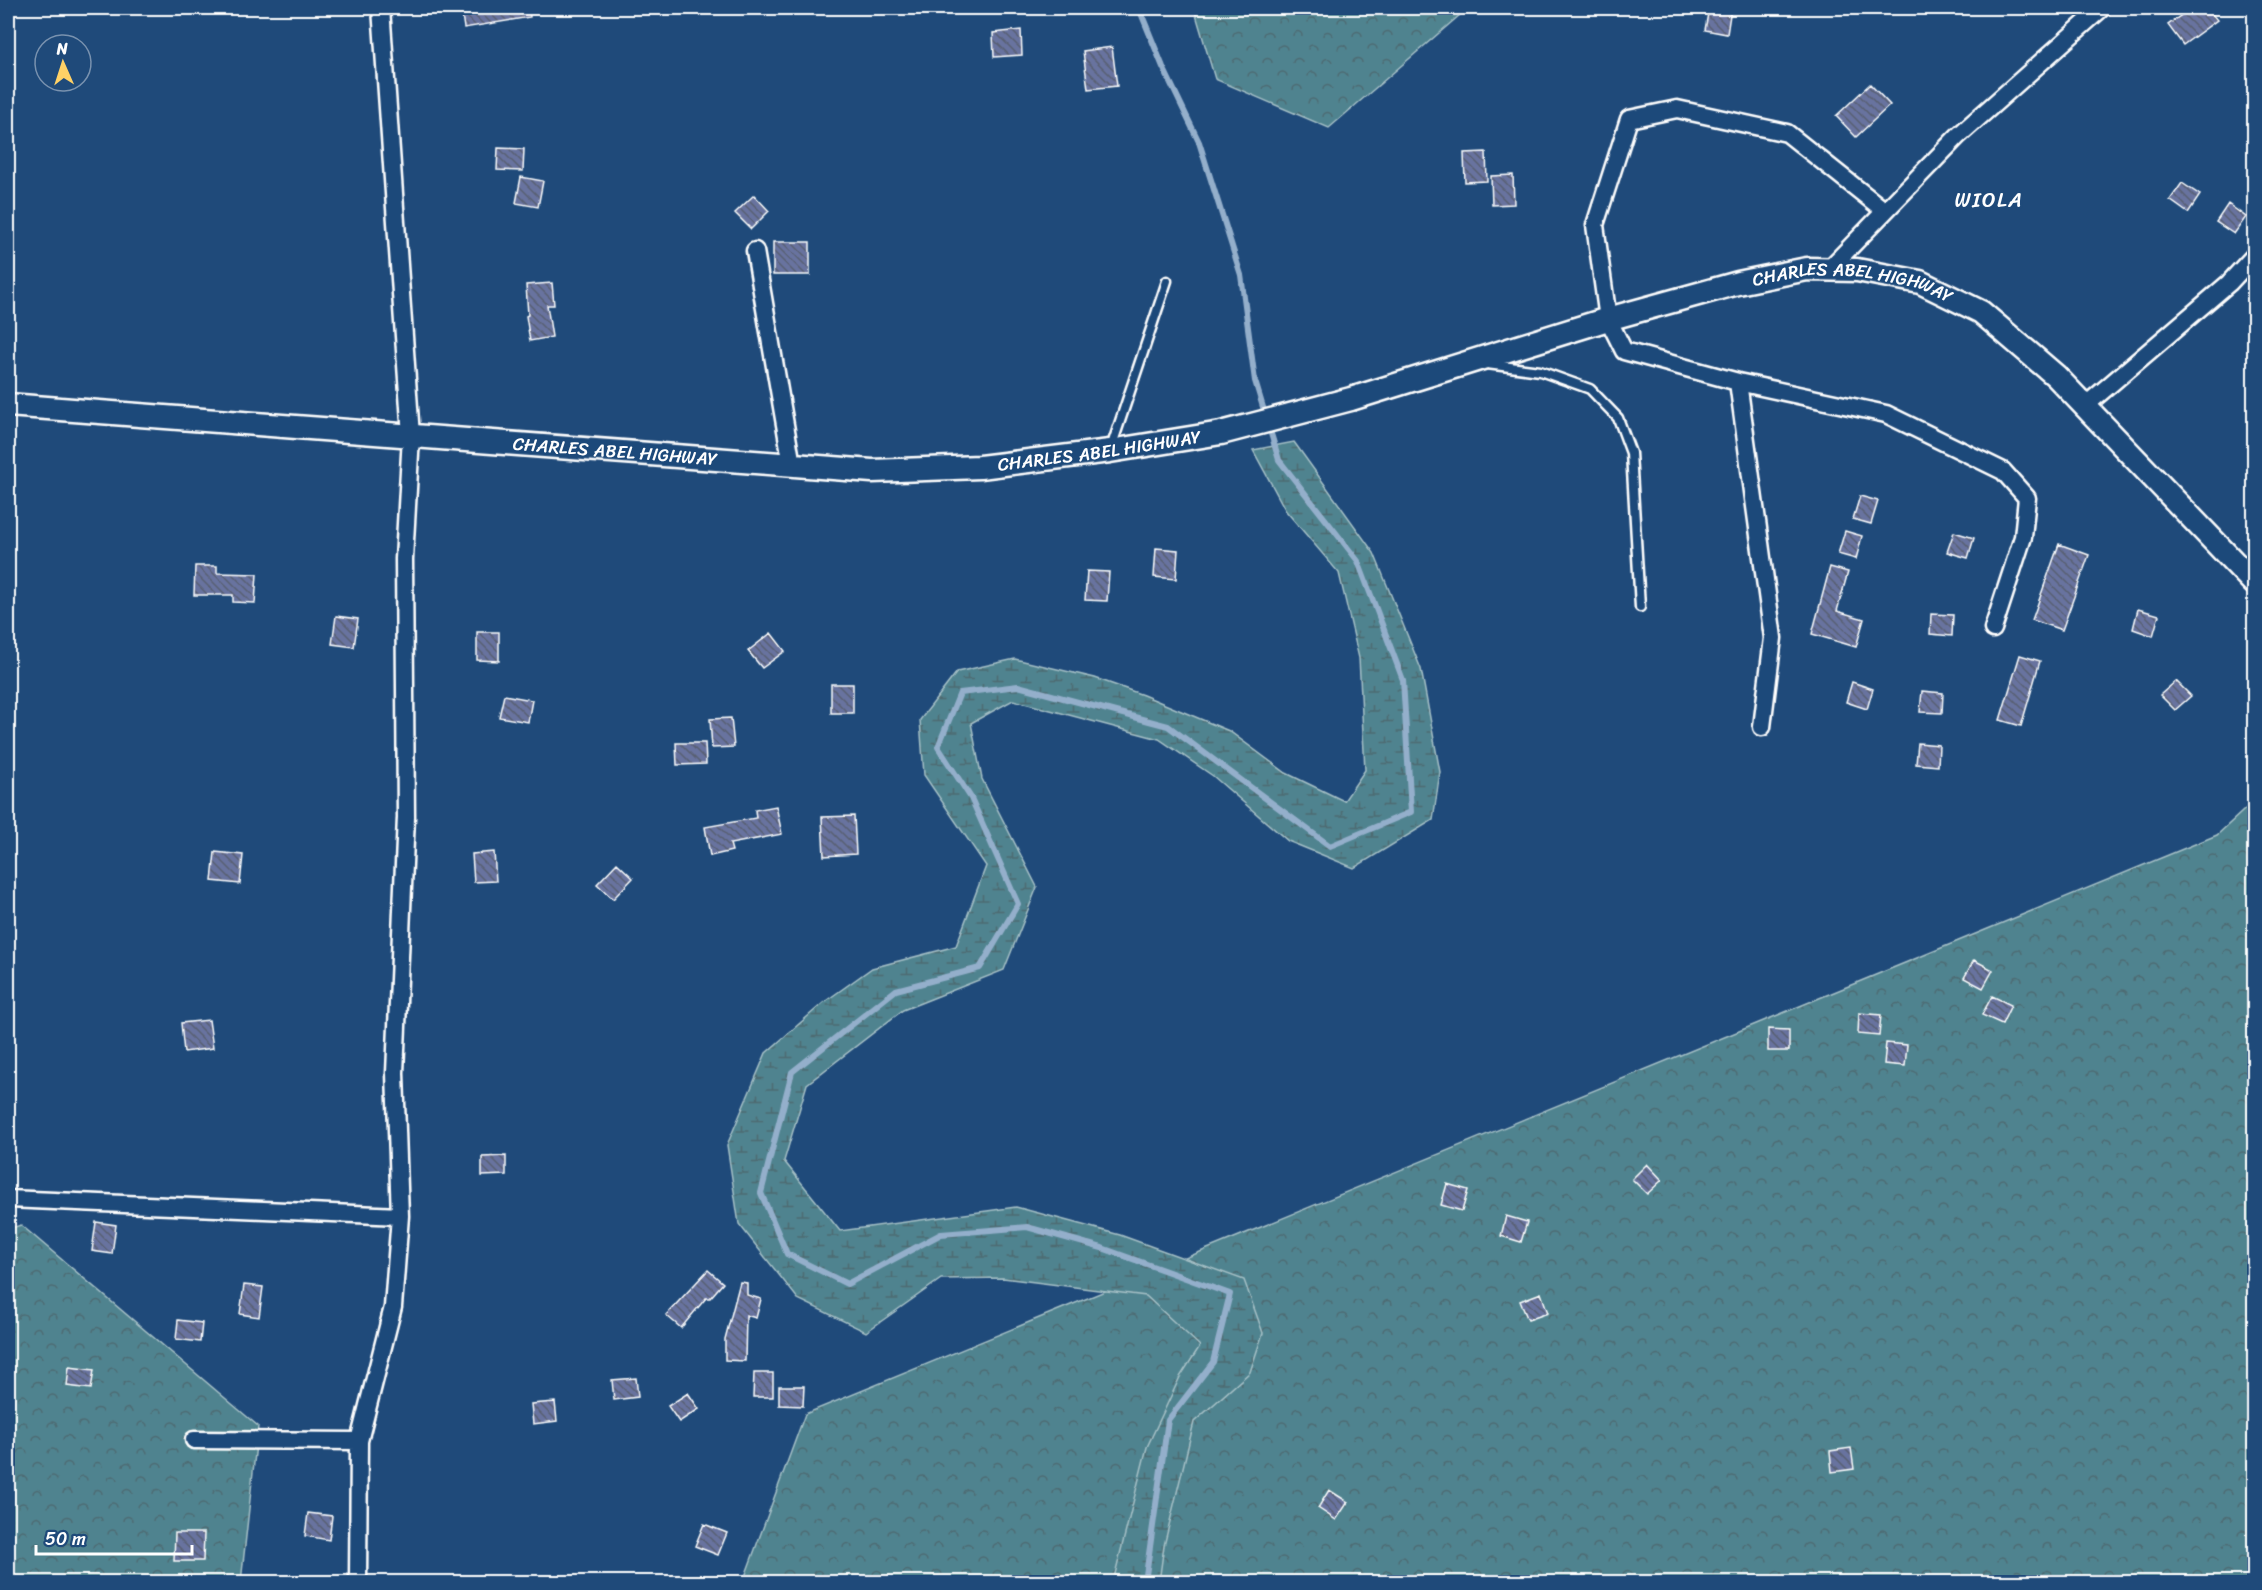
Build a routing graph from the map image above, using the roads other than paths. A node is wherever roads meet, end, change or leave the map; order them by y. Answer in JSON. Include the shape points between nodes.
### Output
{"nodes":[{"id":1,"x":381,"y":8,"type":"edge"},
{"id":2,"x":2102,"y":8,"type":"edge"},
{"id":3,"x":1885,"y":211,"type":"junction"},
{"id":4,"x":755,"y":251,"type":"dead end"},
{"id":5,"x":2254,"y":256,"type":"edge"},
{"id":6,"x":1829,"y":269,"type":"junction"},
{"id":7,"x":1167,"y":281,"type":"dead end"},
{"id":8,"x":1608,"y":320,"type":"junction"},
{"id":9,"x":1474,"y":362,"type":"junction"},
{"id":10,"x":1738,"y":382,"type":"junction"},
{"id":11,"x":8,"y":405,"type":"edge"},
{"id":12,"x":2085,"y":406,"type":"junction"},
{"id":13,"x":411,"y":436,"type":"junction"},
{"id":14,"x":1110,"y":451,"type":"junction"},
{"id":15,"x":792,"y":465,"type":"junction"},
{"id":16,"x":2254,"y":583,"type":"edge"},
{"id":17,"x":1640,"y":607,"type":"dead end"},
{"id":18,"x":1993,"y":629,"type":"dead end"},
{"id":19,"x":1762,"y":727,"type":"dead end"},
{"id":20,"x":8,"y":1199,"type":"edge"},
{"id":21,"x":400,"y":1216,"type":"junction"},
{"id":22,"x":194,"y":1440,"type":"dead end"},
{"id":23,"x":359,"y":1441,"type":"junction"},
{"id":24,"x":358,"y":1582,"type":"edge"}],
"edges":[{"from":1,"to":13,"type":"street"},
{"from":2,"to":3,"type":"street","via":[[1958,136]]},
{"from":3,"to":6,"type":"street"},
{"from":3,"to":8,"type":"street","via":[[1786,134],[1677,109],[1629,119],[1595,225]]},
{"from":4,"to":15,"type":"street"},
{"from":5,"to":12,"type":"street","via":[[2229,283]]},
{"from":6,"to":8,"type":"main road","name":"CHARLES ABEL HIGHWAY","via":[[1807,269],[1738,283]]},
{"from":6,"to":12,"type":"main road","name":"CHARLES ABEL HIGHWAY","via":[[1920,282],[1981,312]]},
{"from":7,"to":14,"type":"lane"},
{"from":8,"to":9,"type":"main road","name":"CHARLES ABEL HIGHWAY"},
{"from":8,"to":10,"type":"street","via":[[1624,351]]},
{"from":9,"to":14,"type":"main road","name":"CHARLES ABEL HIGHWAY","via":[[1221,433]]},
{"from":9,"to":17,"type":"lane","via":[[1540,371],[1590,389],[1618,418],[1631,453]]},
{"from":10,"to":18,"type":"street","via":[[1886,414],[2003,471],[2027,498],[2023,537]]},
{"from":10,"to":19,"type":"street","via":[[1773,638]]},
{"from":11,"to":13,"type":"main road","name":"CHARLES ABEL HIGHWAY"},
{"from":12,"to":16,"type":"main road","name":"CHARLES ABEL HIGHWAY"},
{"from":13,"to":15,"type":"main road","name":"CHARLES ABEL HIGHWAY"},
{"from":13,"to":21,"type":"street","via":[[404,558],[406,817],[395,1073]]},
{"from":14,"to":15,"type":"main road","name":"CHARLES ABEL HIGHWAY","via":[[980,467],[872,471]]},
{"from":20,"to":21,"type":"street"},
{"from":21,"to":23,"type":"street","via":[[393,1307]]},
{"from":22,"to":23,"type":"street"},
{"from":23,"to":24,"type":"street"}]}
